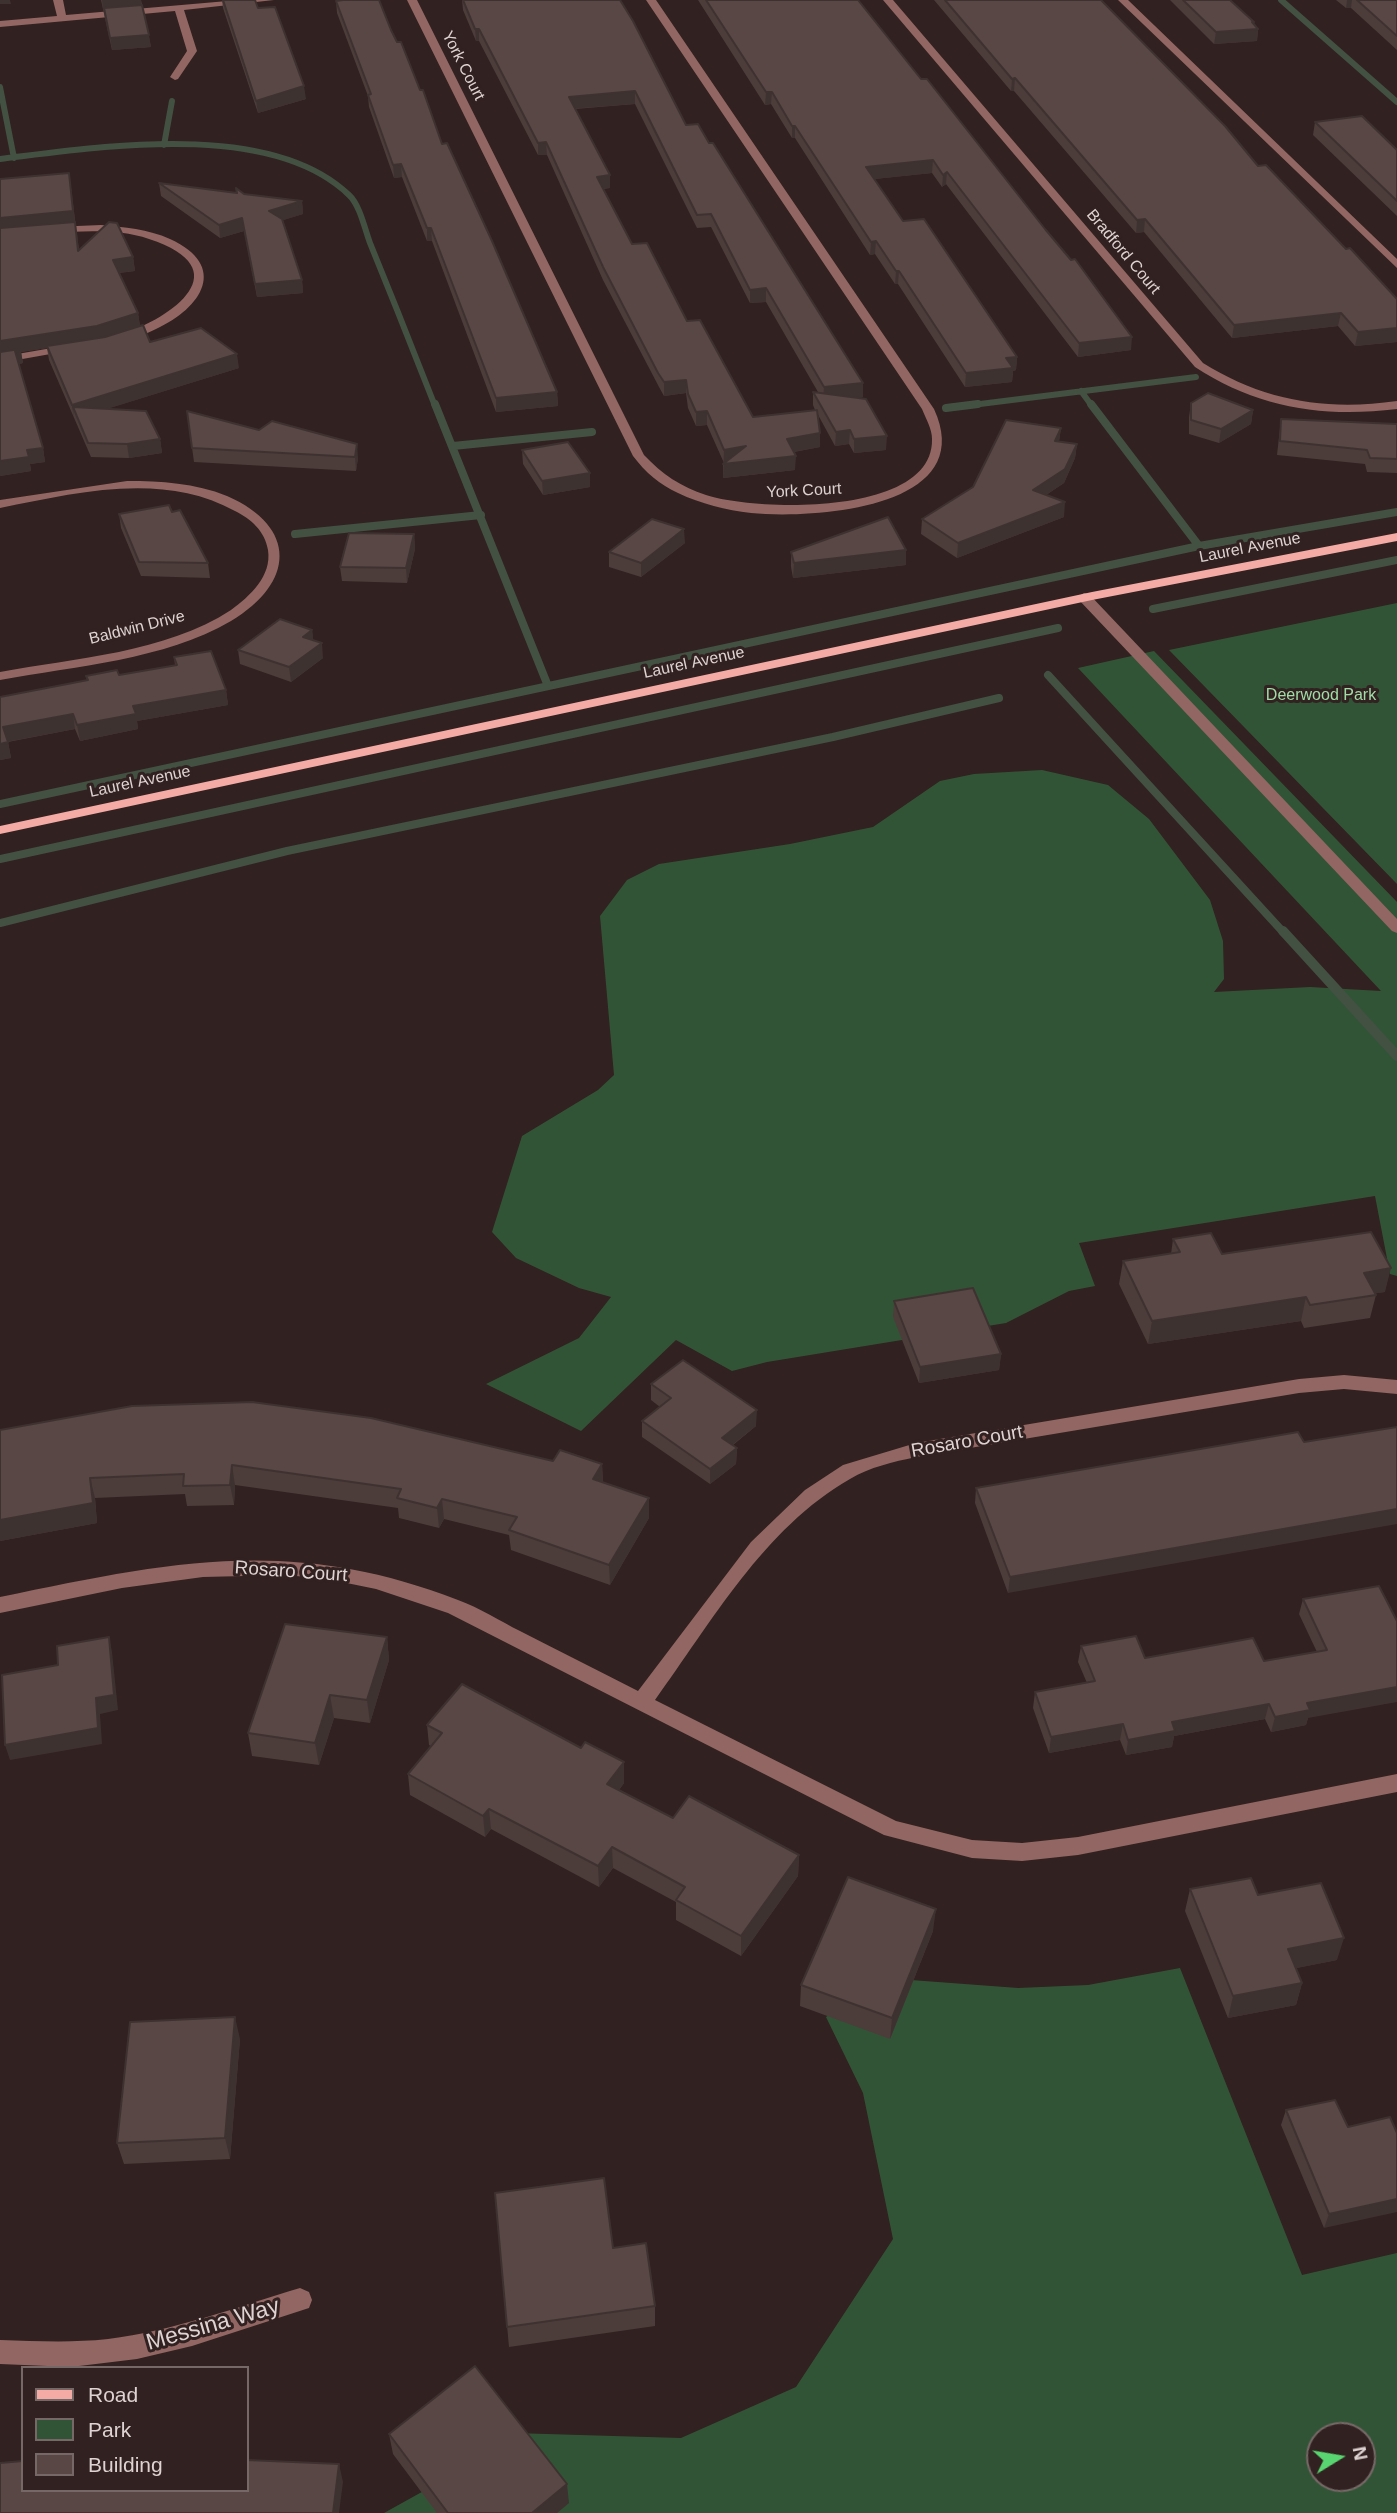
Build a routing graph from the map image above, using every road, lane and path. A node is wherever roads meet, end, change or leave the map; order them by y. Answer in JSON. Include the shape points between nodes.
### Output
{"nodes":[{"id":1,"x":58,"y":0,"type":"edge"},
{"id":2,"x":269,"y":0,"type":"edge"},
{"id":3,"x":412,"y":0,"type":"edge"},
{"id":4,"x":651,"y":0,"type":"edge"},
{"id":5,"x":888,"y":0,"type":"edge"},
{"id":6,"x":1123,"y":0,"type":"edge"},
{"id":7,"x":179,"y":8,"type":"junction"},
{"id":8,"x":62,"y":19,"type":"junction"},
{"id":9,"x":0,"y":24,"type":"edge"},
{"id":10,"x":175,"y":78,"type":"dead end"},
{"id":11,"x":46,"y":230,"type":"edge"},
{"id":12,"x":1397,"y":265,"type":"edge"},
{"id":13,"x":110,"y":341,"type":"edge"},
{"id":14,"x":87,"y":345,"type":"edge"},
{"id":15,"x":0,"y":360,"type":"edge"},
{"id":16,"x":1397,"y":405,"type":"edge"},
{"id":17,"x":0,"y":504,"type":"edge"},
{"id":18,"x":1397,"y":537,"type":"edge"},
{"id":19,"x":1084,"y":597,"type":"junction"},
{"id":20,"x":0,"y":676,"type":"edge"},
{"id":21,"x":0,"y":830,"type":"edge"},
{"id":22,"x":1397,"y":928,"type":"edge"},
{"id":23,"x":1397,"y":1387,"type":"edge"},
{"id":24,"x":0,"y":1605,"type":"edge"},
{"id":25,"x":642,"y":1702,"type":"junction"},
{"id":26,"x":1397,"y":1783,"type":"edge"},
{"id":27,"x":300,"y":2300,"type":"dead end"},
{"id":28,"x":0,"y":2352,"type":"edge"}],
"edges":[{"from":1,"to":8,"type":"street"},
{"from":2,"to":7,"type":"street"},
{"from":3,"to":4,"type":"street","name":"York Court","via":[[639,456],[654,472],[699,497],[771,510],[838,507],[905,487],[934,461],[936,426],[928,409]]},
{"from":5,"to":16,"type":"street","name":"Bradford Court","via":[[1199,365],[1220,380],[1280,402],[1334,409]]},
{"from":6,"to":12,"type":"street"},
{"from":7,"to":8,"type":"street"},
{"from":7,"to":10,"type":"street","via":[[192,51]]},
{"from":8,"to":9,"type":"street"},
{"from":11,"to":13,"type":"street","via":[[94,228],[134,233],[167,242],[193,260],[200,274],[191,301],[155,326]]},
{"from":14,"to":15,"type":"street"},
{"from":17,"to":20,"type":"street","name":"Baldwin Drive","via":[[123,486],[197,492],[232,503],[257,519],[273,541],[275,557],[262,588],[217,623],[158,644]]},
{"from":18,"to":19,"type":"main road","name":"Laurel Avenue"},
{"from":19,"to":21,"type":"main road","name":"Laurel Avenue"},
{"from":19,"to":22,"type":"street"},
{"from":23,"to":25,"type":"street","name":"Rosaro Court","via":[[1345,1382],[1298,1386],[916,1450],[866,1463],[823,1486],[792,1510]]},
{"from":24,"to":25,"type":"street","name":"Rosaro Court","via":[[202,1569],[326,1571],[407,1589],[455,1607]]},
{"from":25,"to":26,"type":"street","name":"Rosaro Court","via":[[892,1829],[972,1849],[1022,1852],[1078,1846]]},
{"from":27,"to":28,"type":"street","name":"Messina Way","via":[[177,2337],[114,2350]]}]}
